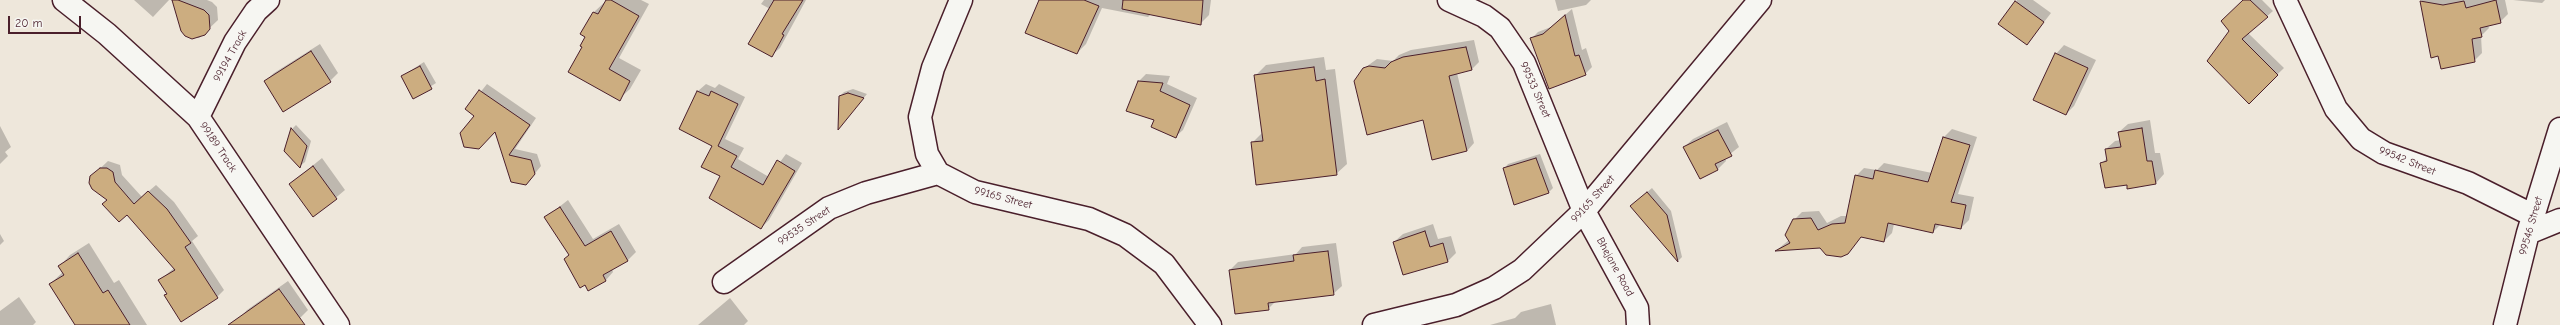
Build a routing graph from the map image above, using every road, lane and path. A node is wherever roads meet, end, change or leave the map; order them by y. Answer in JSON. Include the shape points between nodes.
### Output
{"nodes":[{"id":1,"x":64,"y":0,"type":"edge"},
{"id":2,"x":268,"y":0,"type":"edge"},
{"id":3,"x":961,"y":0,"type":"edge"},
{"id":4,"x":1449,"y":0,"type":"edge"},
{"id":5,"x":1760,"y":0,"type":"edge"},
{"id":6,"x":2285,"y":0,"type":"edge"},
{"id":7,"x":198,"y":117,"type":"junction"},
{"id":8,"x":2560,"y":129,"type":"edge"},
{"id":9,"x":938,"y":173,"type":"junction"},
{"id":10,"x":1584,"y":211,"type":"junction"},
{"id":11,"x":2560,"y":220,"type":"edge"},
{"id":12,"x":2531,"y":225,"type":"junction"},
{"id":13,"x":724,"y":282,"type":"dead end"},
{"id":14,"x":338,"y":325,"type":"edge"},
{"id":15,"x":1210,"y":325,"type":"edge"},
{"id":16,"x":1374,"y":325,"type":"edge"},
{"id":17,"x":1638,"y":325,"type":"edge"},
{"id":18,"x":2505,"y":325,"type":"edge"}],
"edges":[{"from":1,"to":7,"type":"street","name":"99189 Track","via":[[107,34]]},
{"from":2,"to":7,"type":"street","name":"99194 Track","via":[[256,11],[235,42]]},
{"from":3,"to":9,"type":"street","via":[[933,68],[920,117],[927,154]]},
{"from":4,"to":10,"type":"street","name":"99533 Street","via":[[1484,16],[1500,28],[1524,63]]},
{"from":5,"to":10,"type":"street","name":"99165 Street"},
{"from":6,"to":12,"type":"street","name":"99542 Street","via":[[2336,109],[2361,139],[2384,153],[2468,184]]},
{"from":7,"to":14,"type":"street","name":"99189 Track"},
{"from":8,"to":12,"type":"street","name":"99546 Street"},
{"from":9,"to":13,"type":"street","name":"99535 Street","via":[[907,184],[866,193],[829,208]]},
{"from":9,"to":15,"type":"street","name":"99165 Street","via":[[975,192],[1089,219],[1125,235],[1164,264]]},
{"from":10,"to":16,"type":"street","name":"99165 Street","via":[[1522,270],[1494,288],[1456,305]]},
{"from":10,"to":17,"type":"street","name":"Bhejane Road","via":[[1637,308]]},
{"from":11,"to":12,"type":"street"},
{"from":12,"to":18,"type":"street","name":"99546 Street"}]}
